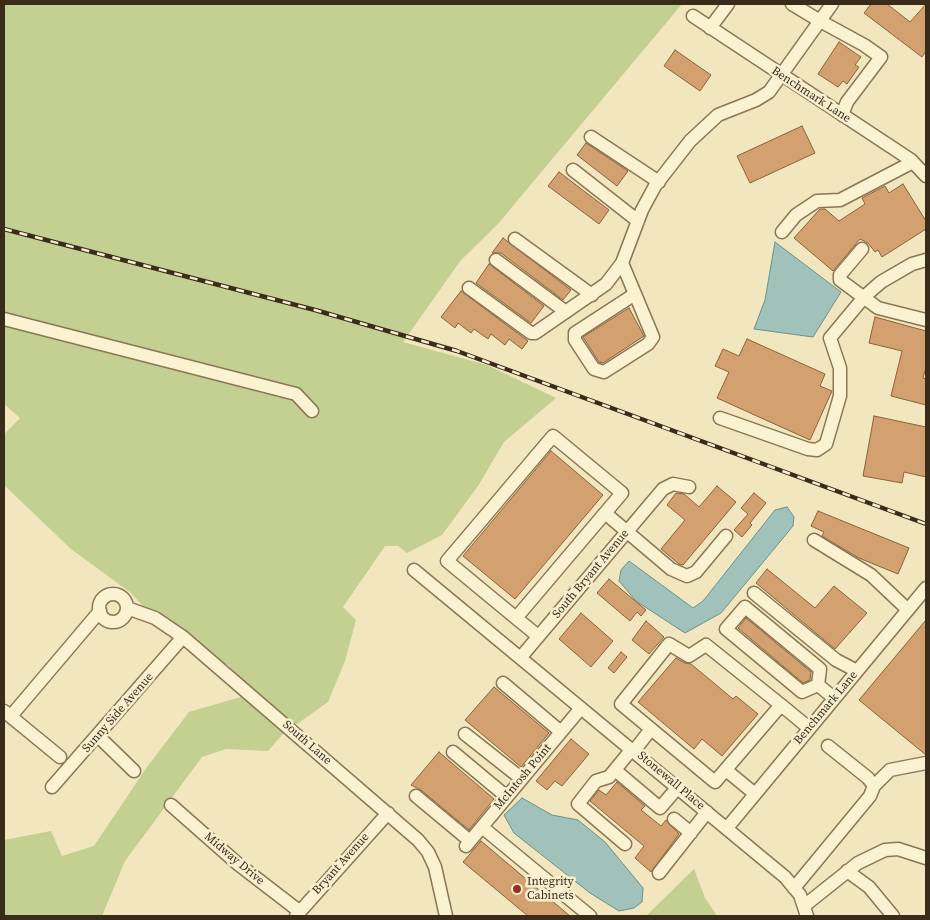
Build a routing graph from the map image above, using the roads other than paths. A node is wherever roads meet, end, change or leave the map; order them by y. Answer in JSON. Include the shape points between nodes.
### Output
{"nodes":[{"id":1,"x":728,"y":4,"type":"edge"},
{"id":2,"x":792,"y":4,"type":"edge"},
{"id":3,"x":832,"y":4,"type":"edge"},
{"id":4,"x":693,"y":16,"type":"dead end"},
{"id":5,"x":820,"y":22,"type":"junction"},
{"id":6,"x":710,"y":28,"type":"junction"},
{"id":7,"x":782,"y":76,"type":"junction"},
{"id":8,"x":842,"y":115,"type":"junction"},
{"id":9,"x":592,"y":137,"type":"dead end"},
{"id":10,"x":913,"y":162,"type":"junction"},
{"id":11,"x":573,"y":170,"type":"dead end"},
{"id":12,"x":926,"y":176,"type":"edge"},
{"id":13,"x":658,"y":182,"type":"junction"},
{"id":14,"x":638,"y":221,"type":"junction"},
{"id":15,"x":782,"y":232,"type":"dead end"},
{"id":16,"x":515,"y":238,"type":"dead end"},
{"id":17,"x":862,"y":249,"type":"dead end"},
{"id":18,"x":496,"y":260,"type":"dead end"},
{"id":19,"x":926,"y":260,"type":"edge"},
{"id":20,"x":622,"y":263,"type":"junction"},
{"id":21,"x":470,"y":288,"type":"dead end"},
{"id":22,"x":635,"y":294,"type":"junction"},
{"id":23,"x":592,"y":295,"type":"junction"},
{"id":24,"x":862,"y":299,"type":"junction"},
{"id":25,"x":566,"y":312,"type":"junction"},
{"id":26,"x":4,"y":319,"type":"edge"},
{"id":27,"x":926,"y":320,"type":"edge"},
{"id":28,"x":312,"y":411,"type":"dead end"},
{"id":29,"x":720,"y":418,"type":"dead end"},
{"id":30,"x":689,"y":487,"type":"dead end"},
{"id":31,"x":605,"y":513,"type":"junction"},
{"id":32,"x":628,"y":531,"type":"junction"},
{"id":33,"x":726,"y":536,"type":"dead end"},
{"id":34,"x":814,"y":540,"type":"dead end"},
{"id":35,"x":414,"y":570,"type":"dead end"},
{"id":36,"x":926,"y":588,"type":"edge"},
{"id":37,"x":754,"y":592,"type":"dead end"},
{"id":38,"x":127,"y":608,"type":"junction"},
{"id":39,"x":908,"y":610,"type":"junction"},
{"id":40,"x":100,"y":611,"type":"junction"},
{"id":41,"x":516,"y":618,"type":"junction"},
{"id":42,"x":538,"y":636,"type":"junction"},
{"id":43,"x":183,"y":638,"type":"junction"},
{"id":44,"x":521,"y":657,"type":"junction"},
{"id":45,"x":857,"y":671,"type":"junction"},
{"id":46,"x":503,"y":683,"type":"dead end"},
{"id":47,"x":818,"y":685,"type":"junction"},
{"id":48,"x":834,"y":698,"type":"junction"},
{"id":49,"x":781,"y":705,"type":"junction"},
{"id":50,"x":581,"y":708,"type":"junction"},
{"id":51,"x":7,"y":714,"type":"edge"},
{"id":52,"x":809,"y":728,"type":"junction"},
{"id":53,"x":651,"y":729,"type":"junction"},
{"id":54,"x":561,"y":732,"type":"junction"},
{"id":55,"x":465,"y":734,"type":"dead end"},
{"id":56,"x":98,"y":736,"type":"junction"},
{"id":57,"x":828,"y":746,"type":"dead end"},
{"id":58,"x":633,"y":750,"type":"junction"},
{"id":59,"x":453,"y":752,"type":"dead end"},
{"id":60,"x":60,"y":757,"type":"dead end"},
{"id":61,"x":926,"y":763,"type":"edge"},
{"id":62,"x":615,"y":770,"type":"junction"},
{"id":63,"x":726,"y":770,"type":"junction"},
{"id":64,"x":134,"y":771,"type":"dead end"},
{"id":65,"x":522,"y":779,"type":"junction"},
{"id":66,"x":874,"y":786,"type":"junction"},
{"id":67,"x":52,"y":787,"type":"dead end"},
{"id":68,"x":678,"y":787,"type":"junction"},
{"id":69,"x":755,"y":794,"type":"junction"},
{"id":70,"x":416,"y":796,"type":"dead end"},
{"id":71,"x":507,"y":797,"type":"junction"},
{"id":72,"x":171,"y":805,"type":"dead end"},
{"id":73,"x":708,"y":812,"type":"junction"},
{"id":74,"x":388,"y":813,"type":"junction"},
{"id":75,"x":674,"y":819,"type":"dead end"},
{"id":76,"x":482,"y":826,"type":"junction"},
{"id":77,"x":727,"y":828,"type":"junction"},
{"id":78,"x":691,"y":833,"type":"junction"},
{"id":79,"x":625,"y":844,"type":"dead end"},
{"id":80,"x":926,"y":858,"type":"edge"},
{"id":81,"x":847,"y":871,"type":"junction"},
{"id":82,"x":659,"y":873,"type":"dead end"},
{"id":83,"x":794,"y":888,"type":"junction"},
{"id":84,"x":806,"y":911,"type":"edge"},
{"id":85,"x":298,"y":914,"type":"edge"},
{"id":86,"x":446,"y":916,"type":"edge"},
{"id":87,"x":590,"y":916,"type":"edge"},
{"id":88,"x":893,"y":916,"type":"edge"}],
"edges":[{"from":1,"to":6,"type":"street"},
{"from":2,"to":5,"type":"street"},
{"from":3,"to":5,"type":"street"},
{"from":4,"to":6,"type":"street","name":"Benchmark Lane"},
{"from":5,"to":7,"type":"street"},
{"from":5,"to":8,"type":"street","via":[[864,45],[881,58],[847,102]]},
{"from":6,"to":7,"type":"street","name":"Benchmark Lane"},
{"from":7,"to":8,"type":"street","name":"Benchmark Lane"},
{"from":7,"to":13,"type":"street","via":[[756,100],[718,115],[704,126]]},
{"from":8,"to":10,"type":"street","name":"Benchmark Lane"},
{"from":9,"to":13,"type":"street"},
{"from":10,"to":12,"type":"street","name":"Benchmark Lane"},
{"from":10,"to":15,"type":"street","via":[[840,200],[817,201],[796,215]]},
{"from":11,"to":14,"type":"street"},
{"from":13,"to":14,"type":"street"},
{"from":14,"to":20,"type":"street"},
{"from":16,"to":23,"type":"street"},
{"from":17,"to":24,"type":"street","via":[[838,277]]},
{"from":18,"to":25,"type":"street"},
{"from":19,"to":24,"type":"street","via":[[896,272]]},
{"from":20,"to":22,"type":"street"},
{"from":20,"to":23,"type":"street","via":[[606,284]]},
{"from":21,"to":25,"type":"street","via":[[531,333],[539,332]]},
{"from":22,"to":22,"type":"street","via":[[652,331],[651,341],[604,372],[594,370],[575,340],[576,333]]},
{"from":23,"to":25,"type":"street"},
{"from":24,"to":27,"type":"street","via":[[878,308]]},
{"from":24,"to":29,"type":"street","via":[[830,338],[840,368],[840,396],[826,444],[816,450],[808,449]]},
{"from":26,"to":28,"type":"street","via":[[296,394]]},
{"from":30,"to":32,"type":"street","name":"South Bryant Avenue","via":[[669,484]]},
{"from":31,"to":32,"type":"street"},
{"from":31,"to":41,"type":"street"},
{"from":31,"to":41,"type":"street","via":[[622,493],[553,436],[447,561]]},
{"from":32,"to":33,"type":"street","via":[[671,569],[687,576],[696,572]]},
{"from":32,"to":42,"type":"street","name":"South Bryant Avenue"},
{"from":34,"to":39,"type":"street","via":[[871,575]]},
{"from":35,"to":44,"type":"street","name":"Stonewall Place"},
{"from":36,"to":39,"type":"street","name":"Benchmark Lane"},
{"from":37,"to":45,"type":"street","via":[[836,660]]},
{"from":38,"to":40,"type":"street","via":[[117,621],[105,618]]},
{"from":38,"to":40,"type":"street","via":[[120,596],[111,594],[103,599]]},
{"from":38,"to":43,"type":"street","name":"South Lane","via":[[156,618]]},
{"from":39,"to":45,"type":"street","name":"Benchmark Lane"},
{"from":40,"to":51,"type":"street"},
{"from":41,"to":42,"type":"street"},
{"from":42,"to":44,"type":"street","name":"South Bryant Avenue"},
{"from":43,"to":56,"type":"street","name":"Sunny Side Avenue"},
{"from":43,"to":74,"type":"street","name":"South Lane"},
{"from":44,"to":50,"type":"street","name":"Stonewall Place"},
{"from":45,"to":48,"type":"street","name":"Benchmark Lane"},
{"from":46,"to":54,"type":"street"},
{"from":47,"to":47,"type":"street","via":[[820,669],[745,607],[726,629],[802,692]]},
{"from":47,"to":48,"type":"street"},
{"from":48,"to":52,"type":"street","name":"Benchmark Lane"},
{"from":49,"to":52,"type":"street"},
{"from":49,"to":53,"type":"street","via":[[706,645],[689,656],[669,644],[621,704]]},
{"from":49,"to":63,"type":"street"},
{"from":50,"to":54,"type":"street","name":"McIntosh Point"},
{"from":50,"to":58,"type":"street","name":"Stonewall Place"},
{"from":51,"to":60,"type":"street"},
{"from":52,"to":69,"type":"street","name":"Benchmark Lane"},
{"from":53,"to":58,"type":"street"},
{"from":53,"to":63,"type":"street","via":[[715,782]]},
{"from":54,"to":65,"type":"street","name":"McIntosh Point"},
{"from":55,"to":65,"type":"street"},
{"from":56,"to":64,"type":"street"},
{"from":56,"to":67,"type":"street","name":"Sunny Side Avenue"},
{"from":57,"to":66,"type":"street"},
{"from":58,"to":62,"type":"street"},
{"from":58,"to":68,"type":"street","name":"Stonewall Place"},
{"from":59,"to":71,"type":"street"},
{"from":61,"to":66,"type":"street","via":[[890,770]]},
{"from":62,"to":68,"type":"street","via":[[660,808]]},
{"from":62,"to":79,"type":"street","via":[[609,777],[596,781],[578,804]]},
{"from":63,"to":69,"type":"street"},
{"from":65,"to":71,"type":"street","name":"McIntosh Point"},
{"from":66,"to":83,"type":"street","via":[[870,796]]},
{"from":68,"to":73,"type":"street","name":"Stonewall Place"},
{"from":69,"to":77,"type":"street","name":"Benchmark Lane"},
{"from":70,"to":76,"type":"street","name":"McIntosh Point","via":[[468,843]]},
{"from":71,"to":76,"type":"street","name":"McIntosh Point"},
{"from":72,"to":85,"type":"street","name":"Midway Drive"},
{"from":73,"to":77,"type":"street","name":"Stonewall Place"},
{"from":73,"to":78,"type":"street"},
{"from":74,"to":85,"type":"street","name":"Bryant Avenue"},
{"from":74,"to":86,"type":"street","name":"South Lane","via":[[428,852],[435,867]]},
{"from":75,"to":78,"type":"street"},
{"from":76,"to":87,"type":"street"},
{"from":77,"to":83,"type":"street","name":"Stonewall Place","via":[[786,877]]},
{"from":78,"to":82,"type":"street"},
{"from":80,"to":81,"type":"street","via":[[898,848],[885,850],[858,862]]},
{"from":81,"to":84,"type":"street"},
{"from":81,"to":88,"type":"street","via":[[869,888]]},
{"from":83,"to":84,"type":"street","name":"Stonewall Place"}]}
